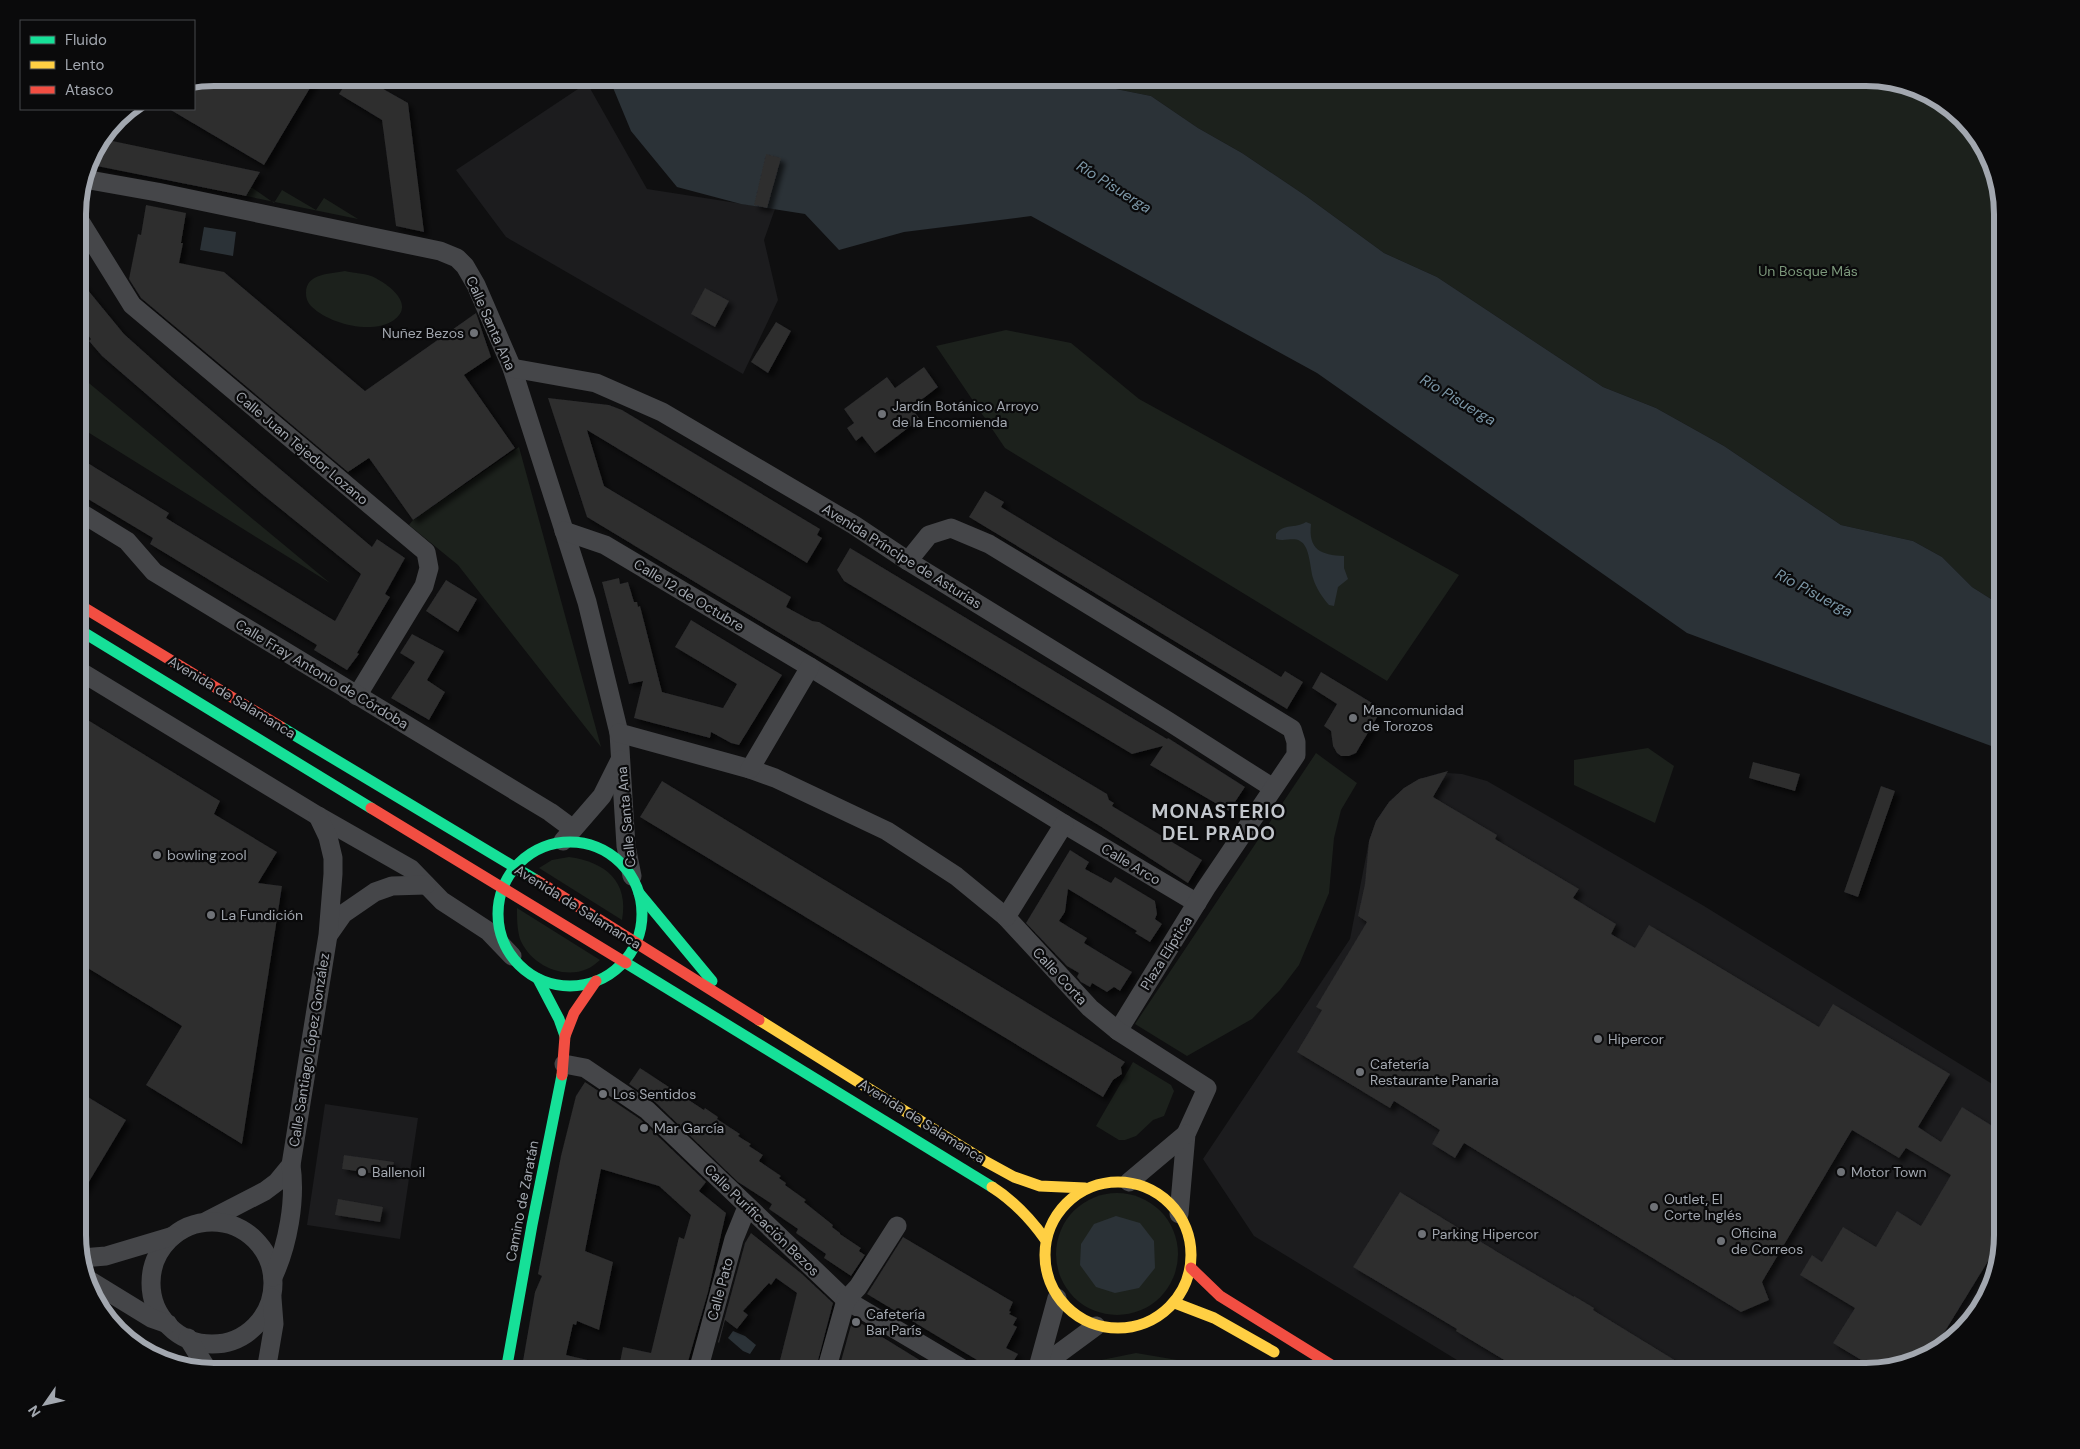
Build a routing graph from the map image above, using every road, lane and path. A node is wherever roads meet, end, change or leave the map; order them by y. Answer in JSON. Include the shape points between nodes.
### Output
{"nodes":[{"id":1,"x":91,"y":180,"type":"edge"},
{"id":2,"x":87,"y":233,"type":"edge"},
{"id":3,"x":512,"y":368,"type":"junction"},
{"id":4,"x":87,"y":517,"type":"edge"},
{"id":5,"x":564,"y":532,"type":"junction"},
{"id":6,"x":908,"y":561,"type":"junction"},
{"id":7,"x":87,"y":609,"type":"edge"},
{"id":8,"x":87,"y":634,"type":"edge"},
{"id":9,"x":810,"y":667,"type":"junction"},
{"id":10,"x":87,"y":675,"type":"edge"},
{"id":11,"x":357,"y":696,"type":"junction"},
{"id":12,"x":619,"y":733,"type":"junction"},
{"id":13,"x":621,"y":759,"type":"junction"},
{"id":14,"x":750,"y":769,"type":"junction"},
{"id":15,"x":1273,"y":788,"type":"junction"},
{"id":16,"x":318,"y":816,"type":"junction"},
{"id":17,"x":1064,"y":824,"type":"junction"},
{"id":18,"x":568,"y":835,"type":"junction"},
{"id":19,"x":514,"y":868,"type":"junction"},
{"id":20,"x":635,"y":883,"type":"junction"},
{"id":21,"x":426,"y":885,"type":"junction"},
{"id":22,"x":503,"y":888,"type":"junction"},
{"id":23,"x":1197,"y":903,"type":"junction"},
{"id":24,"x":1006,"y":918,"type":"junction"},
{"id":25,"x":328,"y":935,"type":"junction"},
{"id":26,"x":636,"y":944,"type":"junction"},
{"id":27,"x":512,"y":956,"type":"junction"},
{"id":28,"x":624,"y":962,"type":"junction"},
{"id":29,"x":611,"y":974,"type":"junction"},
{"id":30,"x":538,"y":978,"type":"junction"},
{"id":31,"x":596,"y":982,"type":"junction"},
{"id":32,"x":657,"y":982,"type":"junction"},
{"id":33,"x":736,"y":1006,"type":"junction"},
{"id":34,"x":1118,"y":1031,"type":"junction"},
{"id":35,"x":566,"y":1036,"type":"junction"},
{"id":36,"x":564,"y":1064,"type":"junction"},
{"id":37,"x":1186,"y":1134,"type":"junction"},
{"id":38,"x":291,"y":1165,"type":"junction"},
{"id":39,"x":1129,"y":1182,"type":"junction"},
{"id":40,"x":1085,"y":1188,"type":"junction"},
{"id":41,"x":747,"y":1207,"type":"junction"},
{"id":42,"x":1179,"y":1214,"type":"junction"},
{"id":43,"x":207,"y":1221,"type":"junction"},
{"id":44,"x":897,"y":1226,"type":"dead end"},
{"id":45,"x":173,"y":1236,"type":"junction"},
{"id":46,"x":1045,"y":1239,"type":"junction"},
{"id":47,"x":89,"y":1257,"type":"edge"},
{"id":48,"x":1191,"y":1268,"type":"junction"},
{"id":49,"x":273,"y":1277,"type":"junction"},
{"id":50,"x":96,"y":1284,"type":"edge"},
{"id":51,"x":272,"y":1298,"type":"junction"},
{"id":52,"x":1057,"y":1298,"type":"junction"},
{"id":53,"x":846,"y":1300,"type":"junction"},
{"id":54,"x":1175,"y":1303,"type":"junction"},
{"id":55,"x":168,"y":1324,"type":"junction"},
{"id":56,"x":1096,"y":1326,"type":"junction"},
{"id":57,"x":188,"y":1338,"type":"junction"},
{"id":58,"x":1281,"y":1356,"type":"dead end"},
{"id":59,"x":202,"y":1362,"type":"edge"},
{"id":60,"x":268,"y":1363,"type":"edge"},
{"id":61,"x":508,"y":1363,"type":"edge"},
{"id":62,"x":700,"y":1363,"type":"edge"},
{"id":63,"x":828,"y":1363,"type":"edge"},
{"id":64,"x":951,"y":1363,"type":"edge"},
{"id":65,"x":1040,"y":1363,"type":"edge"},
{"id":66,"x":1047,"y":1363,"type":"edge"},
{"id":67,"x":1327,"y":1363,"type":"edge"}],
"edges":[{"from":1,"to":3,"type":"street","name":"Calle Santa Ana","via":[[431,249],[457,258],[466,266],[476,285]]},
{"from":2,"to":11,"type":"street","name":"Calle Juan Tejedor Lozano","via":[[132,306],[426,552],[429,568],[424,586]]},
{"from":3,"to":5,"type":"street","name":"Calle Santa Ana"},
{"from":3,"to":6,"type":"street","name":"Avenida Príncipe de Asturias","via":[[596,383],[662,412],[854,525]]},
{"from":4,"to":11,"type":"street","name":"Calle Fray Antonio de Córdoba","via":[[127,541],[154,572]]},
{"from":5,"to":9,"type":"street","name":"Calle 12 de Octubre","via":[[604,545]]},
{"from":5,"to":12,"type":"street","name":"Calle Santa Ana","via":[[587,602]]},
{"from":6,"to":15,"type":"street","name":"Avenida Príncipe de Asturias"},
{"from":6,"to":15,"type":"street","name":"Plaza Elíptica","via":[[928,535],[951,528],[988,544],[1292,729],[1296,755]]},
{"from":7,"to":19,"type":"main road","name":"Avenida de Salamanca"},
{"from":8,"to":22,"type":"main road","name":"Avenida de Salamanca"},
{"from":9,"to":14,"type":"street"},
{"from":9,"to":17,"type":"street","name":"Calle 12 de Octubre"},
{"from":10,"to":16,"type":"street"},
{"from":11,"to":18,"type":"street","name":"Calle Fray Antonio de Córdoba","via":[[550,812]]},
{"from":12,"to":13,"type":"street","name":"Calle Santa Ana"},
{"from":12,"to":14,"type":"street","name":"Calle Corta"},
{"from":13,"to":18,"type":"street","name":"Calle Santa Ana","via":[[602,796]]},
{"from":13,"to":20,"type":"street","name":"Calle Santa Ana","via":[[626,846]]},
{"from":14,"to":24,"type":"street","name":"Calle Corta","via":[[887,831],[956,876]]},
{"from":15,"to":23,"type":"street","name":"Plaza Elíptica"},
{"from":16,"to":21,"type":"street","via":[[411,869]]},
{"from":16,"to":25,"type":"street","name":"Calle Santiago López González","via":[[333,858]]},
{"from":17,"to":23,"type":"street","name":"Calle Arco"},
{"from":17,"to":24,"type":"street"},
{"from":18,"to":19,"type":"main road","via":[[532,853]]},
{"from":18,"to":20,"type":"main road","via":[[618,859]]},
{"from":19,"to":22,"type":"main road"},
{"from":19,"to":26,"type":"main road","name":"Avenida de Salamanca"},
{"from":20,"to":26,"type":"main road","via":[[641,900],[642,924]]},
{"from":20,"to":33,"type":"main road","via":[[692,960]]},
{"from":21,"to":25,"type":"street","name":"Calle Santiago López González","via":[[392,886],[375,892],[342,914]]},
{"from":21,"to":27,"type":"street","via":[[442,901],[488,931]]},
{"from":22,"to":27,"type":"main road","via":[[498,914],[501,936]]},
{"from":22,"to":28,"type":"main road","name":"Avenida de Salamanca"},
{"from":23,"to":34,"type":"street","name":"Plaza Elíptica"},
{"from":24,"to":34,"type":"street","name":"Calle Corta","via":[[1090,1008]]},
{"from":25,"to":38,"type":"street","name":"Calle Santiago López González"},
{"from":26,"to":28,"type":"main road"},
{"from":26,"to":33,"type":"main road","name":"Avenida de Salamanca"},
{"from":27,"to":30,"type":"main road"},
{"from":28,"to":29,"type":"main road"},
{"from":28,"to":32,"type":"main road","name":"Avenida de Salamanca"},
{"from":29,"to":31,"type":"main road"},
{"from":29,"to":32,"type":"main road"},
{"from":30,"to":31,"type":"main road","via":[[566,986]]},
{"from":30,"to":35,"type":"main road","name":"Camino de Zaratán"},
{"from":31,"to":35,"type":"main road","name":"Camino de Zaratán","via":[[574,1012]]},
{"from":32,"to":46,"type":"main road","name":"Avenida de Salamanca","via":[[1005,1195],[1028,1214]]},
{"from":33,"to":40,"type":"main road","name":"Avenida de Salamanca","via":[[1014,1177],[1040,1186]]},
{"from":34,"to":37,"type":"street","via":[[1207,1088]]},
{"from":35,"to":36,"type":"main road","name":"Camino de Zaratán"},
{"from":36,"to":41,"type":"street","name":"Calle Purificación Bezos","via":[[585,1068],[647,1110]]},
{"from":36,"to":61,"type":"main road","name":"Camino de Zaratán"},
{"from":37,"to":39,"type":"street"},
{"from":37,"to":42,"type":"street"},
{"from":38,"to":43,"type":"street","name":"Calle Santiago López González","via":[[265,1191]]},
{"from":38,"to":49,"type":"street","name":"Calle Santiago López González","via":[[294,1186],[283,1256]]},
{"from":39,"to":40,"type":"main road","via":[[1108,1181]]},
{"from":39,"to":42,"type":"main road","via":[[1159,1194]]},
{"from":40,"to":46,"type":"main road","via":[[1057,1212]]},
{"from":41,"to":53,"type":"street","name":"Calle Purificación Bezos"},
{"from":41,"to":62,"type":"street","name":"Calle Pato","via":[[734,1239]]},
{"from":42,"to":48,"type":"main road","via":[[1190,1237]]},
{"from":43,"to":45,"type":"street","via":[[189,1226]]},
{"from":43,"to":49,"type":"street","via":[[230,1224],[251,1235],[266,1254]]},
{"from":44,"to":53,"type":"street","via":[[858,1287]]},
{"from":45,"to":47,"type":"street","via":[[106,1256]]},
{"from":45,"to":55,"type":"street","via":[[154,1263],[151,1279],[156,1303]]},
{"from":46,"to":52,"type":"main road","via":[[1043,1257],[1047,1279]]},
{"from":48,"to":54,"type":"main road"},
{"from":48,"to":67,"type":"main road","via":[[1220,1296]]},
{"from":49,"to":51,"type":"street"},
{"from":50,"to":55,"type":"street","via":[[151,1318]]},
{"from":51,"to":57,"type":"street","via":[[254,1328],[239,1338],[205,1343]]},
{"from":51,"to":60,"type":"street","via":[[274,1324]]},
{"from":52,"to":56,"type":"main road"},
{"from":52,"to":65,"type":"street"},
{"from":53,"to":63,"type":"street"},
{"from":53,"to":64,"type":"street","name":"Calle Purificación Bezos"},
{"from":54,"to":56,"type":"main road","via":[[1153,1321],[1123,1329]]},
{"from":54,"to":58,"type":"main road","via":[[1214,1318]]},
{"from":55,"to":57,"type":"street"},
{"from":56,"to":66,"type":"street"},
{"from":57,"to":59,"type":"street"}]}
